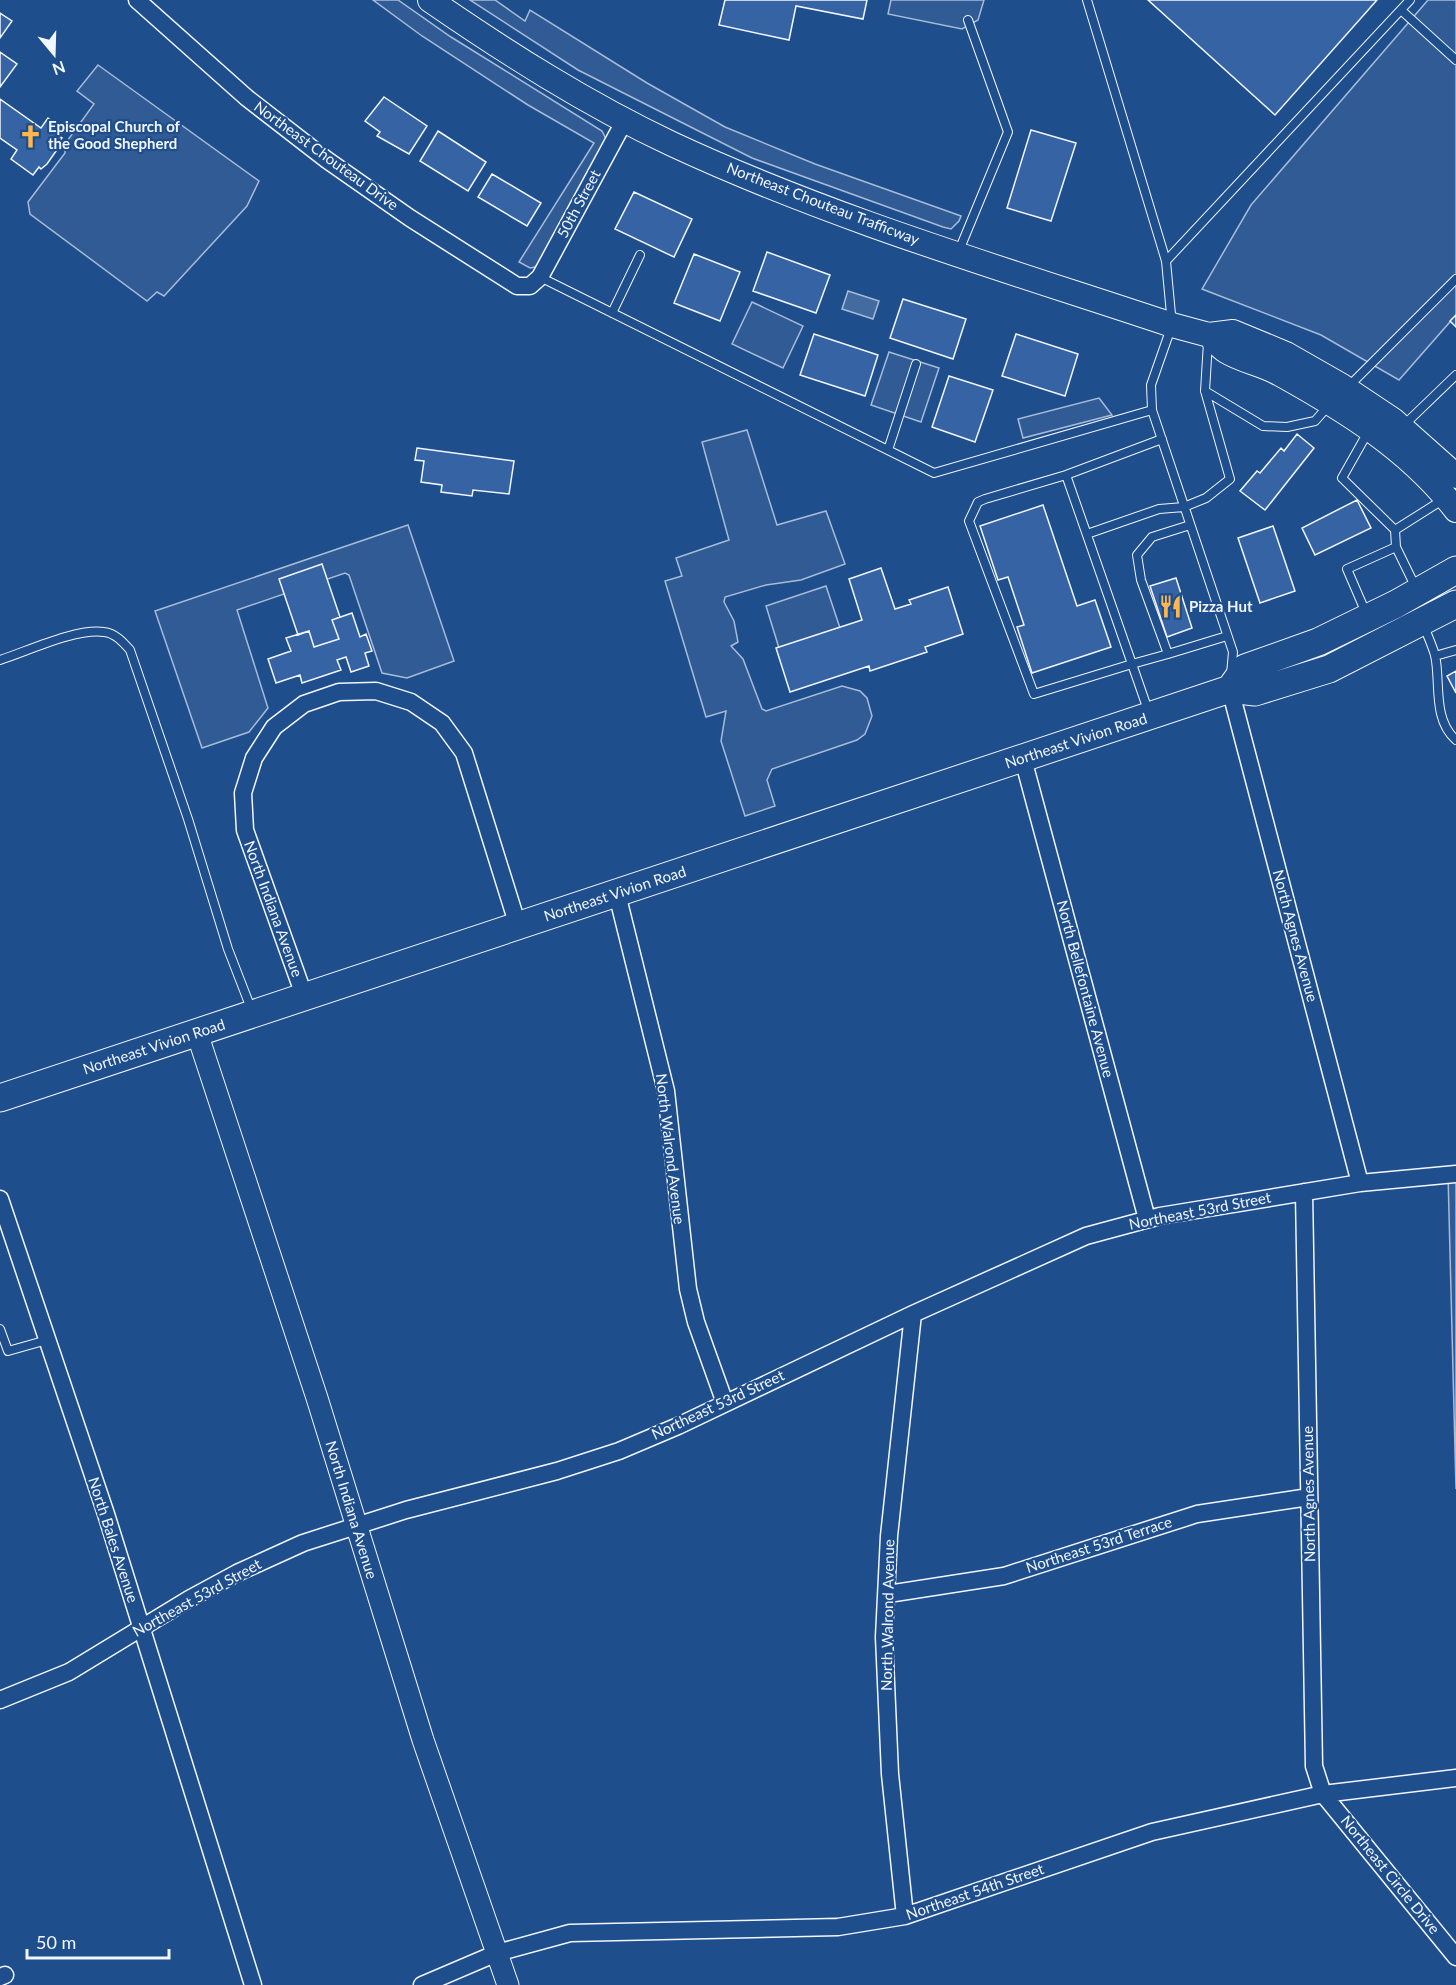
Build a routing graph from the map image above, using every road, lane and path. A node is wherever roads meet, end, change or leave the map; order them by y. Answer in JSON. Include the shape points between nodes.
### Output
{"nodes":[{"id":1,"x":137,"y":0,"type":"edge"},
{"id":2,"x":430,"y":0,"type":"edge"},
{"id":3,"x":1087,"y":0,"type":"edge"},
{"id":4,"x":1410,"y":0,"type":"edge"},
{"id":5,"x":1401,"y":10,"type":"junction"},
{"id":6,"x":968,"y":20,"type":"dead end"},
{"id":7,"x":1456,"y":60,"type":"edge"},
{"id":8,"x":625,"y":120,"type":"junction"},
{"id":9,"x":958,"y":254,"type":"junction"},
{"id":10,"x":640,"y":255,"type":"dead end"},
{"id":11,"x":1166,"y":261,"type":"junction"},
{"id":12,"x":1456,"y":279,"type":"edge"},
{"id":13,"x":535,"y":281,"type":"junction"},
{"id":14,"x":612,"y":313,"type":"junction"},
{"id":15,"x":1172,"y":325,"type":"junction"},
{"id":16,"x":1209,"y":335,"type":"junction"},
{"id":17,"x":916,"y":364,"type":"dead end"},
{"id":18,"x":1456,"y":375,"type":"edge"},
{"id":19,"x":1205,"y":391,"type":"junction"},
{"id":20,"x":1339,"y":396,"type":"junction"},
{"id":21,"x":1152,"y":410,"type":"junction"},
{"id":22,"x":1402,"y":428,"type":"junction"},
{"id":23,"x":1370,"y":429,"type":"junction"},
{"id":24,"x":1162,"y":439,"type":"junction"},
{"id":25,"x":888,"y":450,"type":"junction"},
{"id":26,"x":1066,"y":475,"type":"junction"},
{"id":27,"x":1453,"y":495,"type":"edge"},
{"id":28,"x":1184,"y":507,"type":"junction"},
{"id":29,"x":1190,"y":525,"type":"junction"},
{"id":30,"x":1395,"y":530,"type":"junction"},
{"id":31,"x":1087,"y":534,"type":"junction"},
{"id":32,"x":1396,"y":547,"type":"junction"},
{"id":33,"x":1456,"y":570,"type":"edge"},
{"id":34,"x":1418,"y":592,"type":"junction"},
{"id":35,"x":1456,"y":604,"type":"edge"},
{"id":36,"x":1368,"y":617,"type":"junction"},
{"id":37,"x":1422,"y":622,"type":"junction"},
{"id":38,"x":1227,"y":636,"type":"junction"},
{"id":39,"x":1456,"y":650,"type":"edge"},
{"id":40,"x":1168,"y":654,"type":"junction"},
{"id":41,"x":1435,"y":656,"type":"junction"},
{"id":42,"x":0,"y":660,"type":"edge"},
{"id":43,"x":1132,"y":664,"type":"junction"},
{"id":44,"x":1230,"y":690,"type":"junction"},
{"id":45,"x":1150,"y":716,"type":"junction"},
{"id":46,"x":1456,"y":740,"type":"edge"},
{"id":47,"x":1023,"y":759,"type":"junction"},
{"id":48,"x":617,"y":894,"type":"junction"},
{"id":49,"x":518,"y":926,"type":"junction"},
{"id":50,"x":305,"y":998,"type":"junction"},
{"id":51,"x":254,"y":1015,"type":"junction"},
{"id":52,"x":197,"y":1033,"type":"junction"},
{"id":53,"x":0,"y":1098,"type":"edge"},
{"id":54,"x":1456,"y":1174,"type":"edge"},
{"id":55,"x":1360,"y":1183,"type":"junction"},
{"id":56,"x":1304,"y":1192,"type":"junction"},
{"id":57,"x":0,"y":1199,"type":"edge"},
{"id":58,"x":1147,"y":1219,"type":"junction"},
{"id":59,"x":913,"y":1314,"type":"junction"},
{"id":60,"x":0,"y":1329,"type":"edge"},
{"id":61,"x":47,"y":1340,"type":"junction"},
{"id":62,"x":4,"y":1352,"type":"edge"},
{"id":63,"x":725,"y":1403,"type":"junction"},
{"id":64,"x":1310,"y":1497,"type":"junction"},
{"id":65,"x":357,"y":1527,"type":"junction"},
{"id":66,"x":888,"y":1594,"type":"junction"},
{"id":67,"x":141,"y":1628,"type":"junction"},
{"id":68,"x":0,"y":1700,"type":"edge"},
{"id":69,"x":1456,"y":1778,"type":"edge"},
{"id":70,"x":1323,"y":1794,"type":"junction"},
{"id":71,"x":905,"y":1916,"type":"junction"},
{"id":72,"x":497,"y":1953,"type":"junction"},
{"id":73,"x":1456,"y":1957,"type":"edge"},
{"id":74,"x":254,"y":1985,"type":"edge"},
{"id":75,"x":422,"y":1985,"type":"edge"},
{"id":76,"x":508,"y":1985,"type":"edge"}],
"edges":[{"from":1,"to":13,"type":"street","name":"Northeast Chouteau Drive","via":[[247,98],[327,160],[517,286]]},
{"from":2,"to":8,"type":"main road","name":"Northeast Chouteau Trafficway","via":[[491,42]]},
{"from":3,"to":11,"type":"lane"},
{"from":4,"to":5,"type":"lane"},
{"from":5,"to":7,"type":"lane"},
{"from":5,"to":11,"type":"lane"},
{"from":6,"to":9,"type":"lane","via":[[1008,132]]},
{"from":8,"to":9,"type":"main road","name":"Northeast Chouteau Trafficway","via":[[796,198]]},
{"from":8,"to":13,"type":"street","name":"50th Street"},
{"from":9,"to":15,"type":"main road","name":"Northeast Chouteau Trafficway"},
{"from":10,"to":14,"type":"lane"},
{"from":11,"to":15,"type":"lane"},
{"from":12,"to":20,"type":"lane"},
{"from":13,"to":14,"type":"lane"},
{"from":14,"to":25,"type":"lane"},
{"from":15,"to":16,"type":"main road","name":"Northeast Chouteau Trafficway"},
{"from":15,"to":21,"type":"lane","via":[[1151,385]]},
{"from":16,"to":19,"type":"lane"},
{"from":16,"to":20,"type":"main road","name":"Northeast Chouteau Trafficway","via":[[1233,332],[1286,354]]},
{"from":17,"to":25,"type":"lane"},
{"from":18,"to":22,"type":"lane"},
{"from":19,"to":20,"type":"lane","via":[[1263,426],[1287,427],[1315,421]]},
{"from":19,"to":28,"type":"lane","via":[[1230,479],[1206,498]]},
{"from":20,"to":22,"type":"main road","name":"Northeast Chouteau Trafficway"},
{"from":20,"to":23,"type":"main road","name":"Northeast Chouteau Trafficway"},
{"from":21,"to":24,"type":"lane"},
{"from":21,"to":25,"type":"lane","via":[[934,472]]},
{"from":22,"to":27,"type":"main road","name":"Northeast Chouteau Trafficway"},
{"from":23,"to":27,"type":"main road","name":"Northeast Chouteau Trafficway"},
{"from":23,"to":30,"type":"lane","via":[[1342,478]]},
{"from":24,"to":26,"type":"lane"},
{"from":24,"to":28,"type":"lane"},
{"from":26,"to":31,"type":"lane"},
{"from":26,"to":43,"type":"lane","via":[[978,502],[969,521],[1034,694]]},
{"from":27,"to":30,"type":"lane"},
{"from":28,"to":29,"type":"lane"},
{"from":28,"to":31,"type":"lane","via":[[1159,509]]},
{"from":29,"to":38,"type":"lane"},
{"from":29,"to":40,"type":"lane","via":[[1152,537],[1137,555],[1141,580]]},
{"from":30,"to":32,"type":"lane"},
{"from":31,"to":43,"type":"lane"},
{"from":32,"to":34,"type":"lane"},
{"from":32,"to":36,"type":"lane","via":[[1347,569]]},
{"from":33,"to":34,"type":"main road"},
{"from":34,"to":36,"type":"main road"},
{"from":35,"to":37,"type":"main road","name":"Northeast Vivion Road"},
{"from":36,"to":44,"type":"main road","via":[[1318,642],[1245,668]]},
{"from":37,"to":41,"type":"lane"},
{"from":37,"to":44,"type":"main road","name":"Northeast Vivion Road","via":[[1329,669],[1255,692]]},
{"from":38,"to":40,"type":"lane"},
{"from":38,"to":44,"type":"lane","via":[[1233,652]]},
{"from":39,"to":41,"type":"lane"},
{"from":40,"to":43,"type":"lane"},
{"from":41,"to":46,"type":"lane","via":[[1437,695],[1451,736]]},
{"from":42,"to":51,"type":"lane","via":[[83,633],[105,632],[119,638],[130,650],[228,950]]},
{"from":43,"to":45,"type":"lane"},
{"from":44,"to":45,"type":"main road","name":"Northeast Vivion Road"},
{"from":44,"to":55,"type":"street","name":"North Agnes Avenue"},
{"from":45,"to":47,"type":"main road","name":"Northeast Vivion Road"},
{"from":47,"to":48,"type":"main road","name":"Northeast Vivion Road"},
{"from":47,"to":58,"type":"street","name":"North Bellefontaine Avenue"},
{"from":48,"to":49,"type":"main road","name":"Northeast Vivion Road"},
{"from":48,"to":63,"type":"street","name":"North Walrond Avenue","via":[[666,1091],[688,1289]]},
{"from":49,"to":50,"type":"main road","name":"Northeast Vivion Road"},
{"from":49,"to":50,"type":"street","name":"North Indiana Avenue","via":[[464,753],[442,723],[411,702],[376,691],[339,692],[304,704],[274,727],[254,758],[243,793],[245,831]]},
{"from":50,"to":51,"type":"main road","name":"Northeast Vivion Road"},
{"from":51,"to":52,"type":"main road","name":"Northeast Vivion Road"},
{"from":52,"to":53,"type":"main road","name":"Northeast Vivion Road"},
{"from":52,"to":65,"type":"street","name":"North Indiana Avenue"},
{"from":54,"to":55,"type":"street","name":"Northeast 53rd Street"},
{"from":55,"to":56,"type":"street","name":"Northeast 53rd Street"},
{"from":56,"to":58,"type":"street","name":"Northeast 53rd Street"},
{"from":56,"to":64,"type":"street","name":"North Agnes Avenue"},
{"from":57,"to":61,"type":"street","name":"North Bales Avenue"},
{"from":58,"to":59,"type":"street","name":"Northeast 53rd Street","via":[[1086,1236]]},
{"from":59,"to":63,"type":"street","name":"Northeast 53rd Street"},
{"from":59,"to":66,"type":"street","name":"North Walrond Avenue","via":[[889,1536]]},
{"from":60,"to":62,"type":"lane"},
{"from":61,"to":62,"type":"lane"},
{"from":61,"to":67,"type":"street","name":"North Bales Avenue"},
{"from":63,"to":65,"type":"street","name":"Northeast 53rd Street","via":[[609,1454]]},
{"from":64,"to":66,"type":"street","name":"Northeast 53rd Terrace","via":[[1197,1514],[1004,1576]]},
{"from":64,"to":70,"type":"street","name":"North Agnes Avenue","via":[[1314,1766]]},
{"from":65,"to":67,"type":"street","name":"Northeast 53rd Street","via":[[303,1542],[237,1573]]},
{"from":65,"to":72,"type":"street","name":"North Indiana Avenue","via":[[423,1740]]},
{"from":66,"to":71,"type":"street","name":"North Walrond Avenue","via":[[884,1637],[890,1774]]},
{"from":67,"to":68,"type":"street","name":"Northeast 53rd Street","via":[[69,1672]]},
{"from":67,"to":74,"type":"street","name":"North Bales Avenue"},
{"from":69,"to":70,"type":"street","name":"Northeast 54th Street"},
{"from":70,"to":71,"type":"street","name":"Northeast 54th Street","via":[[1152,1832]]},
{"from":70,"to":73,"type":"street","name":"Northeast Circle Drive"},
{"from":71,"to":72,"type":"street","name":"Northeast 54th Street","via":[[838,1928],[570,1934]]},
{"from":72,"to":75,"type":"street","name":"Northeast 54th Street"},
{"from":72,"to":76,"type":"street","name":"North Indiana Avenue"}]}
